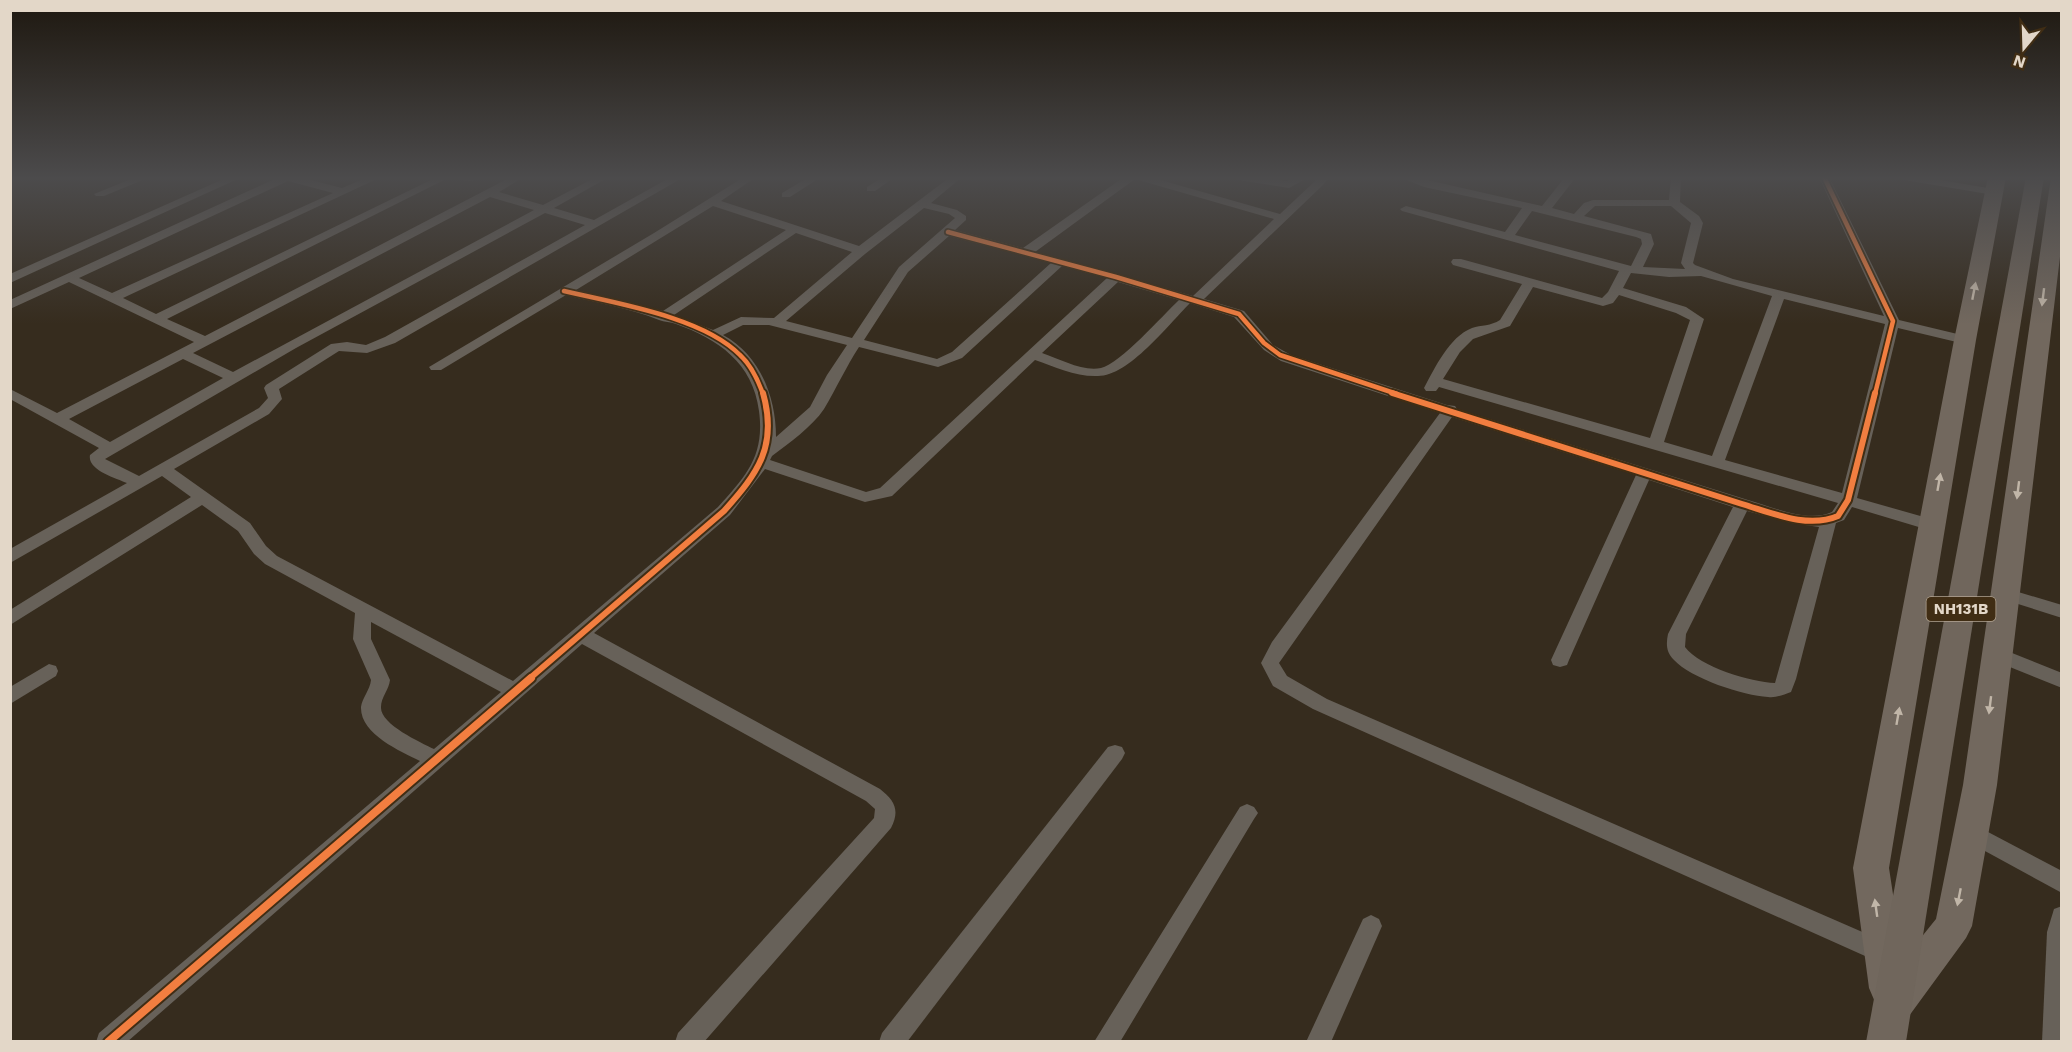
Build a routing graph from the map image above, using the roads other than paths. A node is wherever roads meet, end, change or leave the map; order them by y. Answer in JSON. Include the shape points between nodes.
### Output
{"nodes":[{"id":1,"x":128,"y":226,"type":"edge"},
{"id":2,"x":182,"y":226,"type":"edge"},
{"id":3,"x":269,"y":226,"type":"edge"},
{"id":4,"x":345,"y":226,"type":"edge"},
{"id":5,"x":427,"y":226,"type":"edge"},
{"id":6,"x":509,"y":226,"type":"edge"},
{"id":7,"x":590,"y":226,"type":"edge"},
{"id":8,"x":673,"y":226,"type":"edge"},
{"id":9,"x":786,"y":226,"type":"edge"},
{"id":10,"x":893,"y":226,"type":"edge"},
{"id":11,"x":954,"y":226,"type":"edge"},
{"id":12,"x":1062,"y":226,"type":"edge"},
{"id":13,"x":1273,"y":226,"type":"edge"},
{"id":14,"x":1471,"y":226,"type":"edge"},
{"id":15,"x":1515,"y":226,"type":"edge"},
{"id":16,"x":1607,"y":226,"type":"edge"},
{"id":17,"x":1695,"y":226,"type":"edge"},
{"id":18,"x":1848,"y":226,"type":"edge"},
{"id":19,"x":1987,"y":226,"type":"edge"},
{"id":20,"x":2027,"y":226,"type":"edge"},
{"id":21,"x":2057,"y":226,"type":"edge"},
{"id":22,"x":795,"y":229,"type":"junction"},
{"id":23,"x":948,"y":232,"type":"junction"},
{"id":24,"x":1508,"y":236,"type":"junction"},
{"id":25,"x":861,"y":250,"type":"junction"},
{"id":26,"x":1025,"y":252,"type":"junction"},
{"id":27,"x":2055,"y":256,"type":"edge"},
{"id":28,"x":1060,"y":262,"type":"junction"},
{"id":29,"x":1456,"y":262,"type":"dead end"},
{"id":30,"x":1632,"y":269,"type":"junction"},
{"id":31,"x":1699,"y":273,"type":"junction"},
{"id":32,"x":1116,"y":277,"type":"junction"},
{"id":33,"x":70,"y":278,"type":"junction"},
{"id":34,"x":10,"y":279,"type":"edge"},
{"id":35,"x":1529,"y":282,"type":"junction"},
{"id":36,"x":10,"y":289,"type":"edge"},
{"id":37,"x":1615,"y":290,"type":"junction"},
{"id":38,"x":564,"y":291,"type":"junction"},
{"id":39,"x":1779,"y":294,"type":"junction"},
{"id":40,"x":30,"y":296,"type":"junction"},
{"id":41,"x":112,"y":298,"type":"junction"},
{"id":42,"x":1192,"y":299,"type":"junction"},
{"id":43,"x":10,"y":305,"type":"edge"},
{"id":44,"x":663,"y":317,"type":"junction"},
{"id":45,"x":156,"y":319,"type":"junction"},
{"id":46,"x":1893,"y":321,"type":"junction"},
{"id":47,"x":777,"y":323,"type":"junction"},
{"id":48,"x":711,"y":336,"type":"junction"},
{"id":49,"x":1965,"y":340,"type":"junction"},
{"id":50,"x":206,"y":342,"type":"junction"},
{"id":51,"x":855,"y":343,"type":"junction"},
{"id":52,"x":184,"y":354,"type":"junction"},
{"id":53,"x":1033,"y":355,"type":"junction"},
{"id":54,"x":436,"y":367,"type":"dead end"},
{"id":55,"x":232,"y":377,"type":"junction"},
{"id":56,"x":1435,"y":381,"type":"junction"},
{"id":57,"x":10,"y":393,"type":"edge"},
{"id":58,"x":1423,"y":400,"type":"junction"},
{"id":59,"x":1450,"y":409,"type":"junction"},
{"id":60,"x":57,"y":419,"type":"junction"},
{"id":61,"x":1656,"y":444,"type":"junction"},
{"id":62,"x":109,"y":447,"type":"junction"},
{"id":63,"x":764,"y":457,"type":"junction"},
{"id":64,"x":1717,"y":462,"type":"junction"},
{"id":65,"x":163,"y":469,"type":"junction"},
{"id":66,"x":1645,"y":472,"type":"junction"},
{"id":67,"x":140,"y":483,"type":"junction"},
{"id":68,"x":203,"y":497,"type":"junction"},
{"id":69,"x":1848,"y":500,"type":"junction"},
{"id":70,"x":1742,"y":504,"type":"junction"},
{"id":71,"x":1829,"y":520,"type":"junction"},
{"id":72,"x":1932,"y":525,"type":"junction"},
{"id":73,"x":10,"y":557,"type":"edge"},
{"id":74,"x":2005,"y":594,"type":"junction"},
{"id":75,"x":364,"y":611,"type":"junction"},
{"id":76,"x":2061,"y":612,"type":"edge"},
{"id":77,"x":10,"y":619,"type":"edge"},
{"id":78,"x":582,"y":635,"type":"junction"},
{"id":79,"x":1996,"y":654,"type":"junction"},
{"id":80,"x":1560,"y":660,"type":"dead end"},
{"id":81,"x":49,"y":671,"type":"dead end"},
{"id":82,"x":2061,"y":681,"type":"edge"},
{"id":83,"x":517,"y":692,"type":"junction"},
{"id":84,"x":10,"y":697,"type":"edge"},
{"id":85,"x":1114,"y":753,"type":"dead end"},
{"id":86,"x":436,"y":760,"type":"junction"},
{"id":87,"x":1247,"y":813,"type":"dead end"},
{"id":88,"x":1971,"y":832,"type":"junction"},
{"id":89,"x":2061,"y":883,"type":"edge"},
{"id":90,"x":2061,"y":916,"type":"edge"},
{"id":91,"x":1371,"y":926,"type":"dead end"},
{"id":92,"x":1883,"y":953,"type":"junction"},
{"id":93,"x":1890,"y":1007,"type":"junction"},
{"id":94,"x":108,"y":1041,"type":"edge"},
{"id":95,"x":687,"y":1041,"type":"edge"},
{"id":96,"x":891,"y":1041,"type":"edge"},
{"id":97,"x":1106,"y":1041,"type":"edge"},
{"id":98,"x":1318,"y":1041,"type":"edge"},
{"id":99,"x":1886,"y":1041,"type":"edge"},
{"id":100,"x":2054,"y":1041,"type":"edge"}],
"edges":[{"from":1,"to":34,"type":"street"},
{"from":2,"to":33,"type":"street"},
{"from":3,"to":41,"type":"street"},
{"from":4,"to":45,"type":"street"},
{"from":5,"to":50,"type":"street"},
{"from":6,"to":55,"type":"street"},
{"from":7,"to":65,"type":"street","via":[[390,340],[367,349],[347,346],[325,352],[271,388],[275,399],[264,411]]},
{"from":8,"to":38,"type":"street"},
{"from":9,"to":22,"type":"street"},
{"from":10,"to":25,"type":"street"},
{"from":11,"to":23,"type":"street"},
{"from":12,"to":26,"type":"street"},
{"from":13,"to":42,"type":"street"},
{"from":14,"to":24,"type":"street"},
{"from":15,"to":24,"type":"street"},
{"from":16,"to":30,"type":"street","via":[[1647,237],[1648,244]]},
{"from":17,"to":31,"type":"street","via":[[1687,263]]},
{"from":18,"to":46,"type":"street"},
{"from":49,"to":19,"type":"main road","one_way":true},
{"from":20,"to":93,"type":"highway","number":"NH131B"},
{"from":21,"to":27,"type":"main road"},
{"from":22,"to":25,"type":"street"},
{"from":22,"to":44,"type":"street"},
{"from":23,"to":26,"type":"street"},
{"from":23,"to":51,"type":"street","via":[[903,270]]},
{"from":24,"to":30,"type":"street"},
{"from":25,"to":47,"type":"street"},
{"from":26,"to":28,"type":"street"},
{"from":27,"to":74,"type":"main road","one_way":true},
{"from":28,"to":32,"type":"street"},
{"from":28,"to":51,"type":"street","via":[[948,360],[925,361]]},
{"from":29,"to":35,"type":"street"},
{"from":30,"to":31,"type":"street"},
{"from":30,"to":37,"type":"street","via":[[1624,272]]},
{"from":31,"to":39,"type":"street"},
{"from":32,"to":42,"type":"street"},
{"from":32,"to":53,"type":"street"},
{"from":33,"to":40,"type":"street"},
{"from":33,"to":41,"type":"street"},
{"from":35,"to":37,"type":"street","via":[[1603,302],[1609,301]]},
{"from":35,"to":56,"type":"street","via":[[1505,323],[1465,337]]},
{"from":36,"to":40,"type":"street"},
{"from":37,"to":61,"type":"street","via":[[1681,310],[1697,319]]},
{"from":38,"to":44,"type":"street"},
{"from":38,"to":54,"type":"street"},
{"from":39,"to":46,"type":"street"},
{"from":39,"to":64,"type":"street"},
{"from":40,"to":43,"type":"street"},
{"from":41,"to":45,"type":"street"},
{"from":42,"to":53,"type":"street","via":[[1116,367],[1102,372]]},
{"from":42,"to":58,"type":"street","via":[[1239,314],[1249,321],[1265,345],[1280,354]]},
{"from":44,"to":48,"type":"street"},
{"from":45,"to":50,"type":"street"},
{"from":46,"to":49,"type":"street"},
{"from":46,"to":69,"type":"street"},
{"from":47,"to":48,"type":"street","via":[[741,321]]},
{"from":47,"to":51,"type":"street"},
{"from":48,"to":63,"type":"street","via":[[739,353],[756,376],[770,426]]},
{"from":72,"to":49,"type":"main road","one_way":true},
{"from":50,"to":52,"type":"street"},
{"from":51,"to":63,"type":"street","via":[[817,408]]},
{"from":52,"to":55,"type":"street"},
{"from":52,"to":60,"type":"street"},
{"from":53,"to":63,"type":"street","via":[[896,483],[876,496],[850,493]]},
{"from":55,"to":62,"type":"street"},
{"from":56,"to":58,"type":"street"},
{"from":56,"to":61,"type":"street"},
{"from":57,"to":60,"type":"street"},
{"from":58,"to":59,"type":"street"},
{"from":59,"to":66,"type":"street"},
{"from":59,"to":92,"type":"street","via":[[1279,646],[1270,663],[1280,681],[1320,704]]},
{"from":60,"to":62,"type":"street"},
{"from":61,"to":64,"type":"street"},
{"from":62,"to":67,"type":"street","via":[[98,454],[97,460]]},
{"from":63,"to":78,"type":"street","via":[[752,479],[724,511]]},
{"from":64,"to":69,"type":"street"},
{"from":65,"to":67,"type":"street"},
{"from":65,"to":68,"type":"street"},
{"from":66,"to":70,"type":"street"},
{"from":66,"to":80,"type":"street"},
{"from":67,"to":73,"type":"street"},
{"from":68,"to":75,"type":"street","via":[[244,527],[271,560]]},
{"from":68,"to":77,"type":"street"},
{"from":69,"to":71,"type":"street","via":[[1839,515]]},
{"from":69,"to":72,"type":"street"},
{"from":70,"to":71,"type":"street","via":[[1794,519]]},
{"from":70,"to":71,"type":"street","via":[[1674,643],[1679,654],[1695,666],[1758,688],[1784,687]]},
{"from":92,"to":72,"type":"main road","one_way":true,"via":[[1870,868]]},
{"from":74,"to":76,"type":"street"},
{"from":74,"to":79,"type":"main road"},
{"from":75,"to":83,"type":"street"},
{"from":75,"to":86,"type":"street","via":[[360,638],[381,677],[371,706],[372,719],[383,730]]},
{"from":78,"to":83,"type":"street"},
{"from":78,"to":95,"type":"street","via":[[873,795],[886,806],[884,822]]},
{"from":79,"to":82,"type":"street"},
{"from":79,"to":88,"type":"main road","one_way":true},
{"from":81,"to":84,"type":"street"},
{"from":83,"to":86,"type":"street"},
{"from":85,"to":96,"type":"street"},
{"from":86,"to":94,"type":"street"},
{"from":87,"to":97,"type":"street"},
{"from":88,"to":89,"type":"street"},
{"from":88,"to":93,"type":"main road","one_way":true,"via":[[1953,926]]},
{"from":90,"to":100,"type":"street"},
{"from":91,"to":98,"type":"street"},
{"from":92,"to":93,"type":"main road"},
{"from":93,"to":99,"type":"highway","number":"NH131B"}]}
